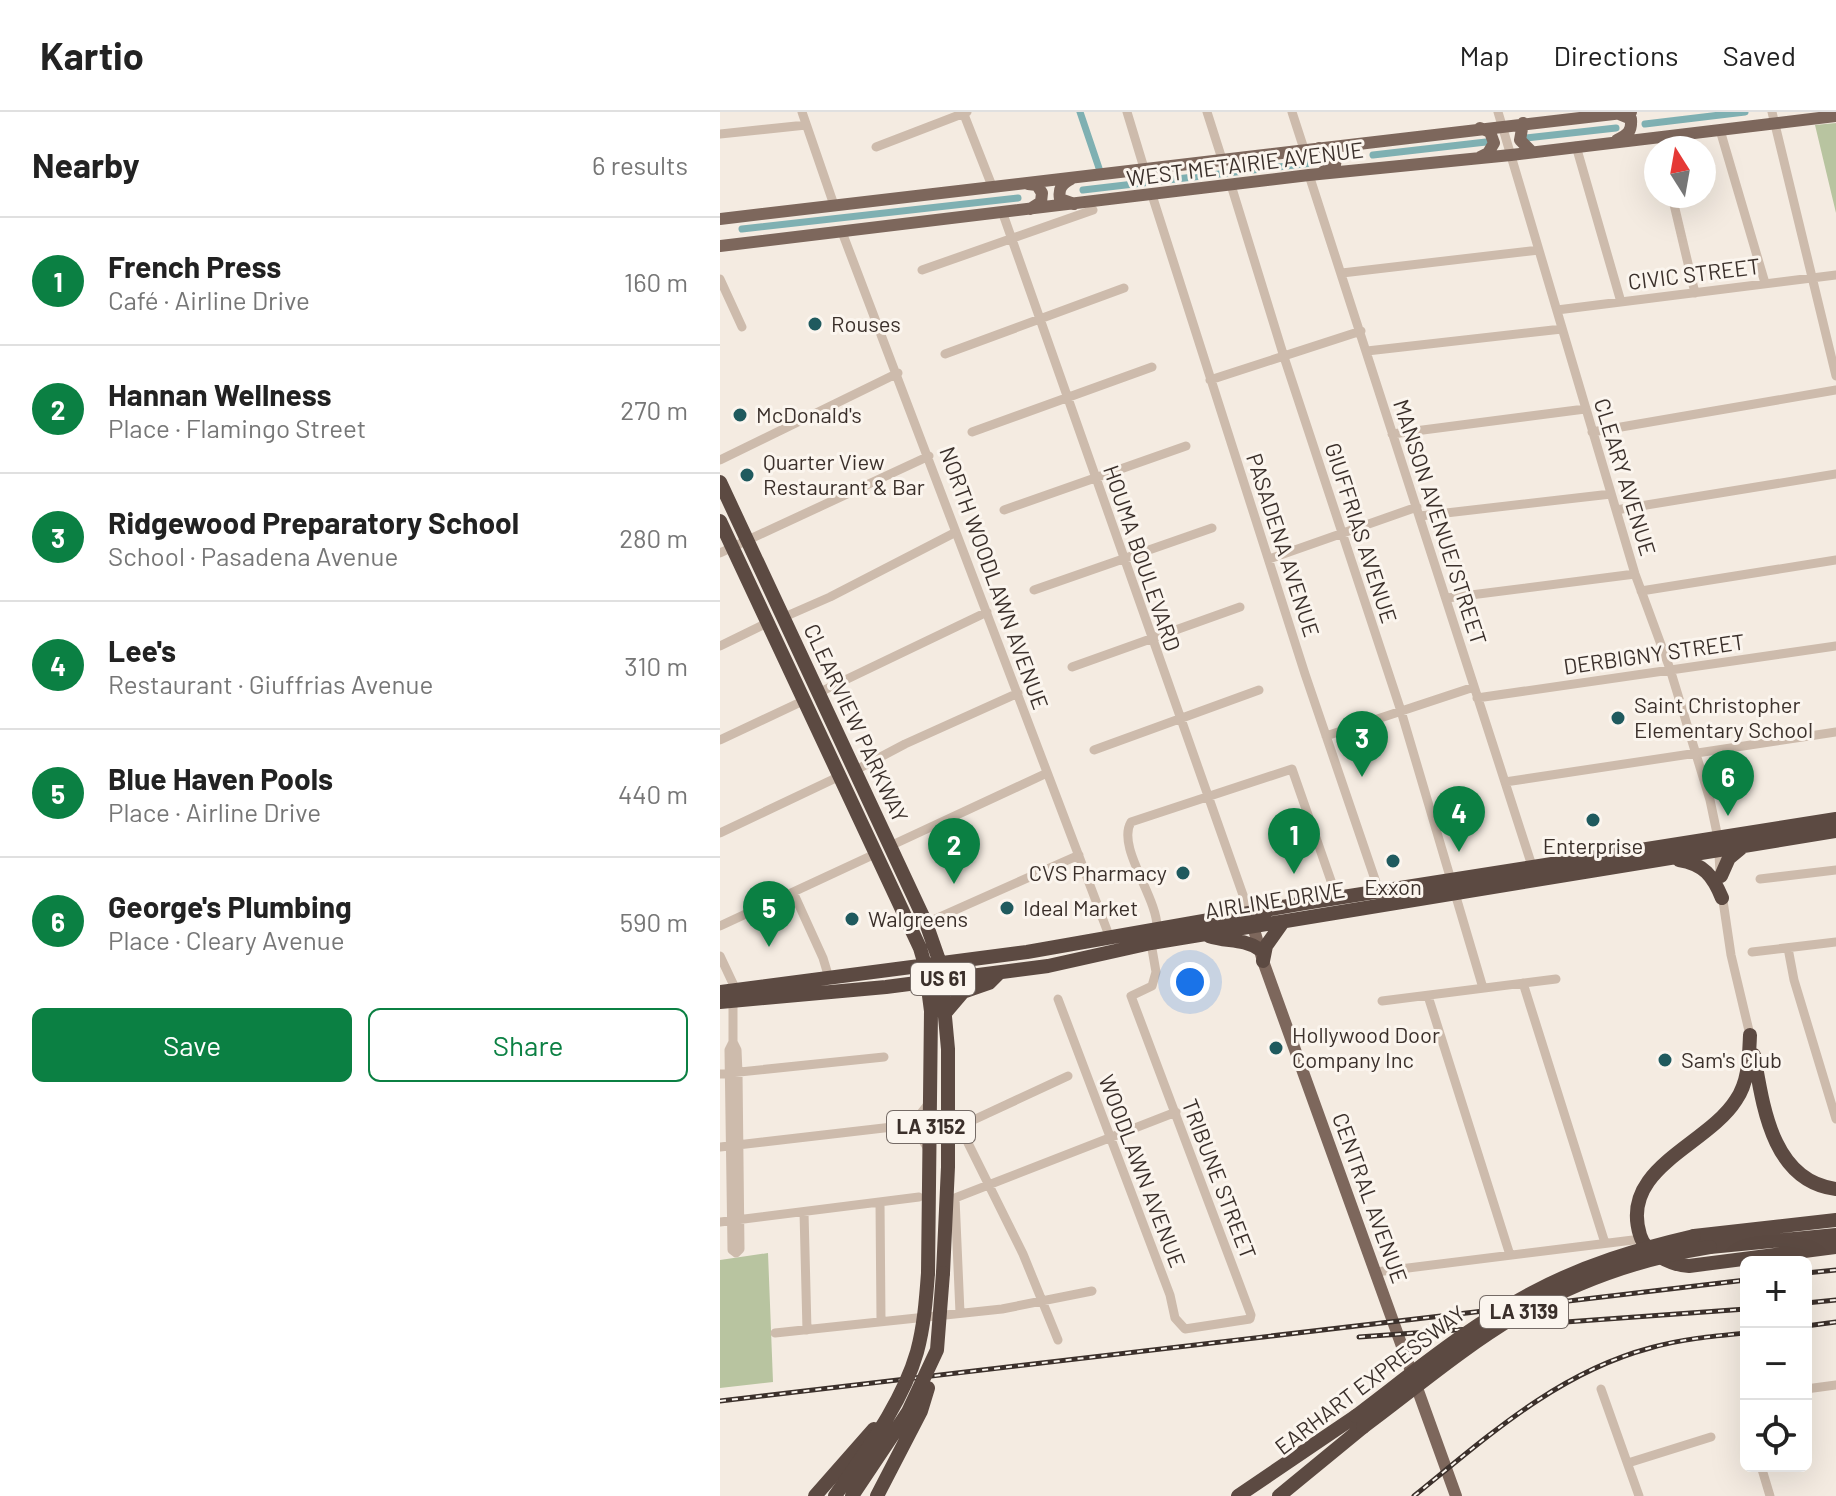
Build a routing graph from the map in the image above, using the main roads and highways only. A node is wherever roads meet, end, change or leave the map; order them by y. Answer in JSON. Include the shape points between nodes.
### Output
{"nodes":[{"id":1,"x":1631,"y":112,"type":"edge"},
{"id":2,"x":1617,"y":113,"type":"edge"},
{"id":3,"x":1587,"y":114,"type":"edge"},
{"id":4,"x":1836,"y":116,"type":"edge"},
{"id":5,"x":1773,"y":118,"type":"edge"},
{"id":6,"x":1523,"y":123,"type":"junction"},
{"id":7,"x":1480,"y":128,"type":"junction"},
{"id":8,"x":1691,"y":136,"type":"edge"},
{"id":9,"x":1614,"y":141,"type":"junction"},
{"id":10,"x":1365,"y":142,"type":"junction"},
{"id":11,"x":1644,"y":142,"type":"edge"},
{"id":12,"x":1319,"y":148,"type":"junction"},
{"id":13,"x":1532,"y":152,"type":"junction"},
{"id":14,"x":1477,"y":158,"type":"junction"},
{"id":15,"x":1367,"y":169,"type":"junction"},
{"id":16,"x":1086,"y":175,"type":"junction"},
{"id":17,"x":1313,"y":175,"type":"junction"},
{"id":18,"x":1016,"y":183,"type":"junction"},
{"id":19,"x":1080,"y":204,"type":"junction"},
{"id":20,"x":1023,"y":211,"type":"junction"},
{"id":21,"x":722,"y":223,"type":"edge"},
{"id":22,"x":737,"y":244,"type":"junction"},
{"id":23,"x":720,"y":246,"type":"edge"},
{"id":24,"x":720,"y":482,"type":"edge"},
{"id":25,"x":720,"y":521,"type":"edge"},
{"id":26,"x":733,"y":547,"type":"edge"},
{"id":27,"x":811,"y":701,"type":"junction"},
{"id":28,"x":1836,"y":819,"type":"edge"},
{"id":29,"x":1836,"y":831,"type":"edge"},
{"id":30,"x":1719,"y":844,"type":"junction"},
{"id":31,"x":1745,"y":846,"type":"junction"},
{"id":32,"x":1667,"y":858,"type":"junction"},
{"id":33,"x":1535,"y":873,"type":"junction"},
{"id":34,"x":1721,"y":876,"type":"road end"},
{"id":35,"x":1380,"y":898,"type":"junction"},
{"id":36,"x":1722,"y":898,"type":"road end"},
{"id":37,"x":1251,"y":920,"type":"junction"},
{"id":38,"x":1283,"y":922,"type":"junction"},
{"id":39,"x":1205,"y":934,"type":"junction"},
{"id":40,"x":1115,"y":937,"type":"junction"},
{"id":41,"x":1101,"y":954,"type":"junction"},
{"id":42,"x":1261,"y":955,"type":"junction"},
{"id":43,"x":933,"y":964,"type":"junction"},
{"id":44,"x":1000,"y":972,"type":"junction"},
{"id":45,"x":935,"y":980,"type":"junction"},
{"id":46,"x":720,"y":992,"type":"edge"},
{"id":47,"x":730,"y":997,"type":"edge"},
{"id":48,"x":946,"y":1012,"type":"junction"},
{"id":49,"x":1836,"y":1189,"type":"edge"},
{"id":50,"x":1836,"y":1220,"type":"edge"},
{"id":51,"x":1836,"y":1235,"type":"edge"},
{"id":52,"x":1836,"y":1247,"type":"edge"},
{"id":53,"x":935,"y":1273,"type":"junction"},
{"id":54,"x":937,"y":1350,"type":"junction"},
{"id":55,"x":888,"y":1414,"type":"junction"},
{"id":56,"x":1360,"y":1421,"type":"junction"},
{"id":57,"x":815,"y":1496,"type":"edge"},
{"id":58,"x":835,"y":1496,"type":"edge"},
{"id":59,"x":852,"y":1496,"type":"edge"},
{"id":60,"x":877,"y":1496,"type":"edge"},
{"id":61,"x":1238,"y":1496,"type":"edge"},
{"id":62,"x":1255,"y":1496,"type":"edge"},
{"id":63,"x":1279,"y":1496,"type":"edge"},
{"id":64,"x":1456,"y":1496,"type":"edge"}],
"edges":[{"from":1,"to":2,"type":"main road","name":"WEST METAIRIE AVENUE"},
{"from":2,"to":3,"type":"main road","name":"WEST METAIRIE AVENUE"},
{"from":2,"to":9,"type":"main road","via":[[1631,119],[1632,128]]},
{"from":3,"to":6,"type":"main road","name":"WEST METAIRIE AVENUE"},
{"from":4,"to":5,"type":"main road","name":"WEST METAIRIE AVENUE"},
{"from":5,"to":8,"type":"main road","name":"WEST METAIRIE AVENUE"},
{"from":6,"to":7,"type":"main road","name":"WEST METAIRIE AVENUE"},
{"from":6,"to":13,"type":"main road","via":[[1520,140]]},
{"from":7,"to":10,"type":"main road","name":"WEST METAIRIE AVENUE"},
{"from":7,"to":14,"type":"main road","via":[[1490,132],[1494,143]]},
{"from":9,"to":11,"type":"main road","name":"WEST METAIRIE AVENUE"},
{"from":9,"to":13,"type":"main road","name":"WEST METAIRIE AVENUE"},
{"from":10,"to":12,"type":"main road","name":"WEST METAIRIE AVENUE"},
{"from":10,"to":15,"type":"main road","via":[[1356,159]]},
{"from":12,"to":16,"type":"main road","name":"WEST METAIRIE AVENUE"},
{"from":12,"to":17,"type":"main road","via":[[1330,151],[1335,165]]},
{"from":13,"to":14,"type":"main road","name":"WEST METAIRIE AVENUE"},
{"from":14,"to":15,"type":"main road","name":"WEST METAIRIE AVENUE"},
{"from":15,"to":17,"type":"main road","name":"WEST METAIRIE AVENUE"},
{"from":16,"to":18,"type":"main road","name":"WEST METAIRIE AVENUE"},
{"from":16,"to":19,"type":"main road","via":[[1070,179],[1058,191],[1060,199]]},
{"from":17,"to":19,"type":"main road","name":"WEST METAIRIE AVENUE"},
{"from":18,"to":20,"type":"main road","via":[[1037,185],[1042,193],[1041,202]]},
{"from":18,"to":21,"type":"main road","name":"WEST METAIRIE AVENUE"},
{"from":19,"to":20,"type":"main road","name":"WEST METAIRIE AVENUE"},
{"from":20,"to":22,"type":"main road","name":"WEST METAIRIE AVENUE"},
{"from":21,"to":22,"type":"main road","via":[[721,237]]},
{"from":22,"to":23,"type":"main road","name":"WEST METAIRIE AVENUE"},
{"from":24,"to":26,"type":"highway","name":"CLEARVIEW PARKWAY","number":"LA 3152"},
{"from":25,"to":26,"type":"highway","name":"CLEARVIEW PARKWAY","number":"LA 3152"},
{"from":26,"to":27,"type":"highway","name":"CLEARVIEW PARKWAY","number":"LA 3152","via":[[767,623]]},
{"from":26,"to":27,"type":"highway","name":"CLEARVIEW PARKWAY","number":"LA 3152","via":[[782,618]]},
{"from":27,"to":43,"type":"highway","name":"CLEARVIEW PARKWAY","number":"LA 3152","via":[[838,777]]},
{"from":27,"to":43,"type":"highway","name":"CLEARVIEW PARKWAY","number":"LA 3152","via":[[854,771],[926,923]]},
{"from":28,"to":30,"type":"highway","name":"AIRLINE DRIVE","number":"US 61"},
{"from":29,"to":31,"type":"highway","name":"AIRLINE DRIVE","number":"US 61"},
{"from":30,"to":31,"type":"highway","name":"AIRLINE DRIVE","number":"US 61"},
{"from":30,"to":32,"type":"highway","name":"AIRLINE DRIVE","number":"US 61"},
{"from":30,"to":33,"type":"highway","name":"AIRLINE DRIVE","number":"US 61"},
{"from":31,"to":34,"type":"highway","via":[[1729,858]]},
{"from":32,"to":33,"type":"highway","name":"AIRLINE DRIVE","number":"US 61"},
{"from":32,"to":36,"type":"highway","via":[[1706,870]]},
{"from":33,"to":35,"type":"highway","name":"AIRLINE DRIVE","number":"US 61"},
{"from":35,"to":37,"type":"highway","name":"AIRLINE DRIVE","number":"US 61","via":[[1337,898]]},
{"from":35,"to":38,"type":"highway","name":"AIRLINE DRIVE","number":"US 61"},
{"from":37,"to":38,"type":"highway","name":"AIRLINE DRIVE","number":"US 61"},
{"from":37,"to":39,"type":"highway","name":"AIRLINE DRIVE","number":"US 61"},
{"from":37,"to":40,"type":"highway","name":"AIRLINE DRIVE","number":"US 61"},
{"from":37,"to":42,"type":"main road","name":"CENTRAL AVENUE"},
{"from":38,"to":42,"type":"highway"},
{"from":39,"to":41,"type":"highway","name":"AIRLINE DRIVE","number":"US 61"},
{"from":39,"to":42,"type":"highway","via":[[1248,942]]},
{"from":40,"to":41,"type":"highway"},
{"from":40,"to":43,"type":"highway","name":"AIRLINE DRIVE","number":"US 61"},
{"from":41,"to":44,"type":"highway","name":"AIRLINE DRIVE","number":"US 61"},
{"from":42,"to":64,"type":"main road","name":"CENTRAL AVENUE"},
{"from":43,"to":45,"type":"highway","name":"CLEARVIEW PARKWAY","number":"LA 3152"},
{"from":43,"to":47,"type":"highway","name":"AIRLINE DRIVE","number":"US 61"},
{"from":44,"to":45,"type":"highway","name":"AIRLINE DRIVE","number":"US 61"},
{"from":44,"to":48,"type":"highway","via":[[989,983],[963,992]]},
{"from":45,"to":47,"type":"highway","name":"AIRLINE DRIVE","number":"US 61"},
{"from":45,"to":48,"type":"highway","name":"CLEARVIEW PARKWAY","number":"LA 3152"},
{"from":45,"to":53,"type":"highway","number":"LA 3152"},
{"from":46,"to":47,"type":"highway","name":"AIRLINE DRIVE","number":"US 61"},
{"from":48,"to":53,"type":"highway","name":"CLEARVIEW PARKWAY","number":"LA 3152","via":[[948,1110]]},
{"from":49,"to":52,"type":"highway","via":[[1807,1178],[1785,1158],[1771,1133],[1750,1035],[1745,1083],[1737,1099],[1656,1171],[1641,1189],[1637,1208],[1641,1240],[1680,1265]]},
{"from":50,"to":56,"type":"highway","name":"EARHART EXPRESSWAY","number":"LA 3139","bridge":true,"via":[[1694,1236],[1611,1258],[1532,1293],[1462,1336]]},
{"from":51,"to":56,"type":"highway","name":"EARHART EXPRESSWAY","number":"LA 3139","bridge":true,"via":[[1678,1252],[1566,1290],[1491,1332]]},
{"from":53,"to":54,"type":"highway","number":"LA 3152","bridge":true},
{"from":53,"to":55,"type":"highway","number":"LA 3152","bridge":true,"via":[[916,1354]]},
{"from":54,"to":59,"type":"highway","number":"LA 3152","bridge":true,"via":[[908,1412]]},
{"from":54,"to":60,"type":"highway","bridge":true,"via":[[921,1411]]},
{"from":55,"to":57,"type":"highway","bridge":true},
{"from":55,"to":58,"type":"highway","number":"LA 3152","bridge":true},
{"from":56,"to":61,"type":"highway"},
{"from":56,"to":62,"type":"highway","name":"EARHART EXPRESSWAY","number":"LA 3139"},
{"from":56,"to":63,"type":"highway","name":"EARHART EXPRESSWAY","number":"LA 3139"}]}
